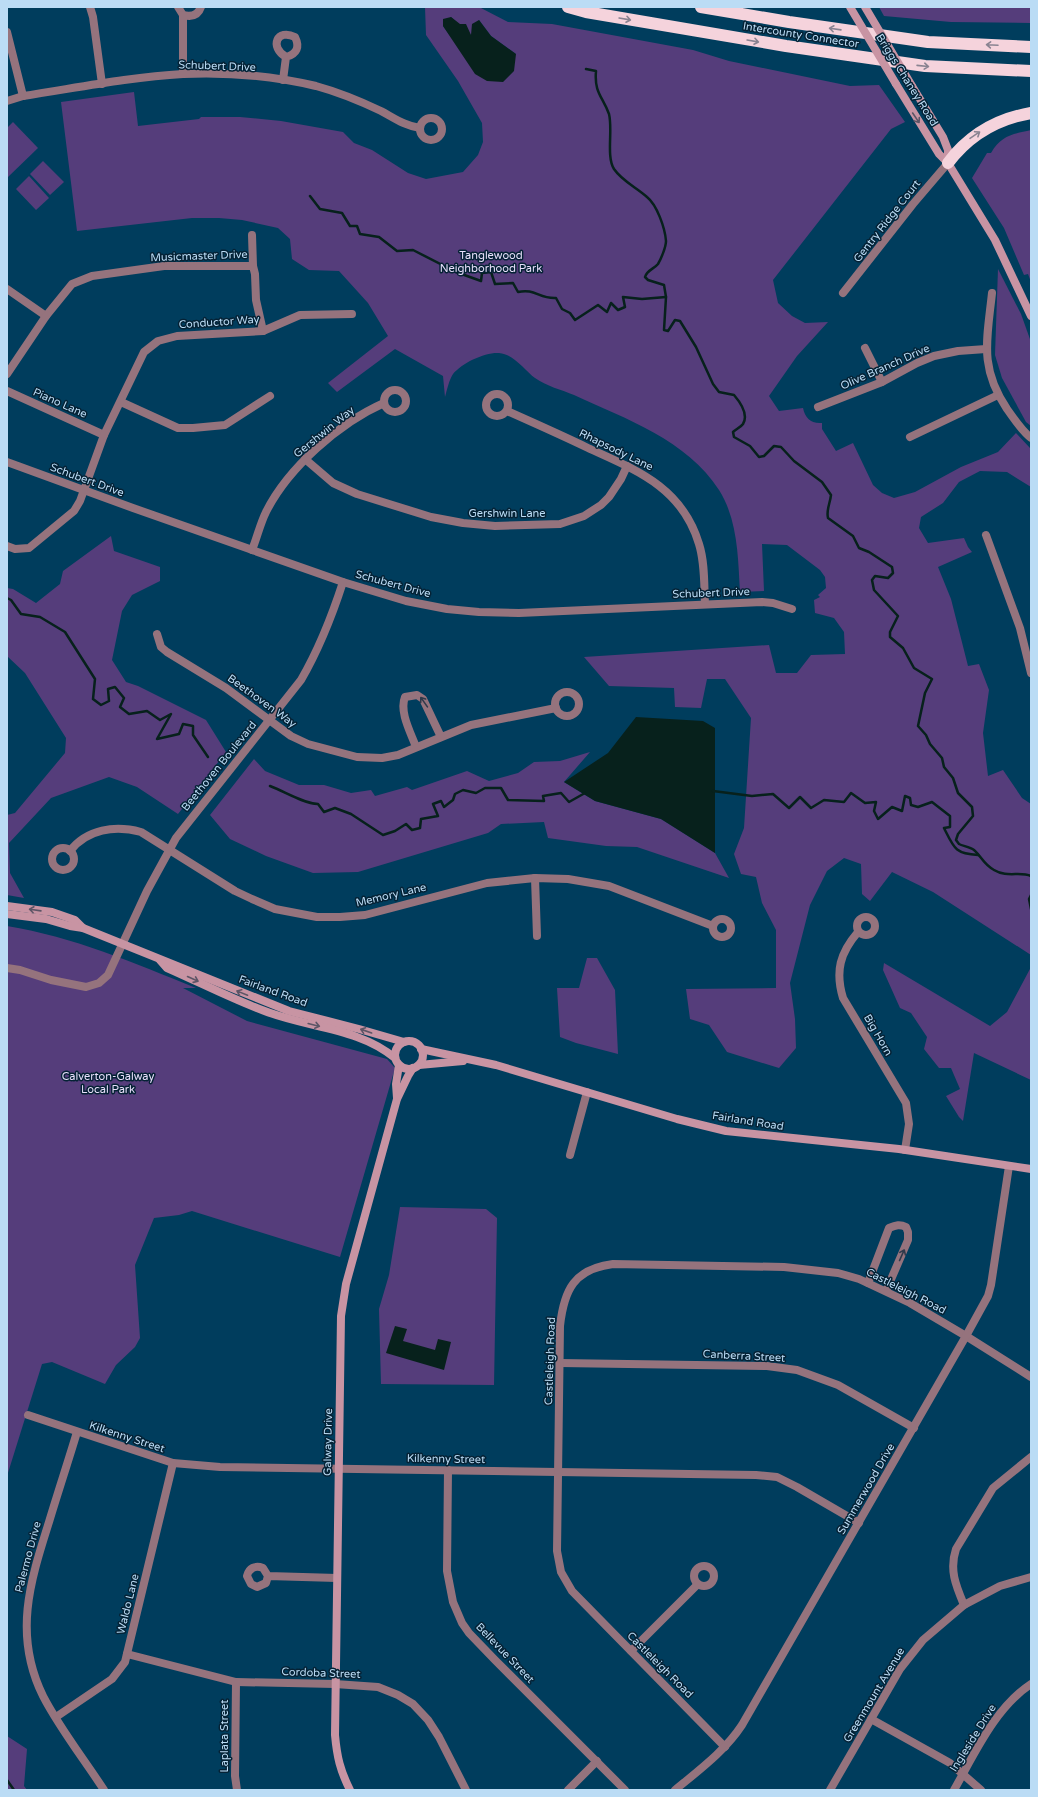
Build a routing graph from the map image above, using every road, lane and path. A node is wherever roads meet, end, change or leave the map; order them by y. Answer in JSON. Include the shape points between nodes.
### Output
{"nodes":[{"id":1,"x":90,"y":7,"type":"edge"},
{"id":2,"x":178,"y":7,"type":"edge"},
{"id":3,"x":201,"y":7,"type":"edge"},
{"id":4,"x":568,"y":7,"type":"edge"},
{"id":5,"x":701,"y":7,"type":"edge"},
{"id":6,"x":850,"y":7,"type":"edge"},
{"id":7,"x":865,"y":7,"type":"edge"},
{"id":8,"x":183,"y":15,"type":"junction"},
{"id":9,"x":7,"y":32,"type":"edge"},
{"id":10,"x":1031,"y":47,"type":"edge"},
{"id":11,"x":286,"y":57,"type":"dead end"},
{"id":12,"x":1031,"y":71,"type":"edge"},
{"id":13,"x":183,"y":74,"type":"junction"},
{"id":14,"x":283,"y":80,"type":"junction"},
{"id":15,"x":102,"y":84,"type":"junction"},
{"id":16,"x":23,"y":96,"type":"junction"},
{"id":17,"x":7,"y":101,"type":"edge"},
{"id":18,"x":1031,"y":113,"type":"edge"},
{"id":19,"x":420,"y":128,"type":"dead end"},
{"id":20,"x":948,"y":163,"type":"junction"},
{"id":21,"x":252,"y":235,"type":"dead end"},
{"id":22,"x":253,"y":266,"type":"junction"},
{"id":23,"x":7,"y":289,"type":"edge"},
{"id":24,"x":843,"y":293,"type":"dead end"},
{"id":25,"x":992,"y":293,"type":"dead end"},
{"id":26,"x":352,"y":314,"type":"dead end"},
{"id":27,"x":46,"y":316,"type":"junction"},
{"id":28,"x":1031,"y":316,"type":"edge"},
{"id":29,"x":263,"y":331,"type":"junction"},
{"id":30,"x":866,"y":348,"type":"dead end"},
{"id":31,"x":986,"y":349,"type":"junction"},
{"id":32,"x":7,"y":374,"type":"edge"},
{"id":33,"x":882,"y":382,"type":"junction"},
{"id":34,"x":7,"y":391,"type":"edge"},
{"id":35,"x":998,"y":395,"type":"junction"},
{"id":36,"x":270,"y":396,"type":"dead end"},
{"id":37,"x":121,"y":402,"type":"junction"},
{"id":38,"x":384,"y":403,"type":"dead end"},
{"id":39,"x":818,"y":407,"type":"dead end"},
{"id":40,"x":507,"y":411,"type":"dead end"},
{"id":41,"x":104,"y":434,"type":"junction"},
{"id":42,"x":910,"y":437,"type":"dead end"},
{"id":43,"x":1031,"y":438,"type":"edge"},
{"id":44,"x":305,"y":459,"type":"junction"},
{"id":45,"x":7,"y":462,"type":"edge"},
{"id":46,"x":627,"y":466,"type":"junction"},
{"id":47,"x":83,"y":490,"type":"junction"},
{"id":48,"x":986,"y":535,"type":"dead end"},
{"id":49,"x":7,"y":546,"type":"edge"},
{"id":50,"x":252,"y":550,"type":"junction"},
{"id":51,"x":343,"y":582,"type":"junction"},
{"id":52,"x":705,"y":604,"type":"junction"},
{"id":53,"x":792,"y":609,"type":"dead end"},
{"id":54,"x":157,"y":634,"type":"dead end"},
{"id":55,"x":1031,"y":673,"type":"edge"},
{"id":56,"x":556,"y":708,"type":"dead end"},
{"id":57,"x":270,"y":720,"type":"junction"},
{"id":58,"x":441,"y":737,"type":"junction"},
{"id":59,"x":416,"y":747,"type":"junction"},
{"id":60,"x":169,"y":849,"type":"junction"},
{"id":61,"x":70,"y":851,"type":"dead end"},
{"id":62,"x":535,"y":878,"type":"junction"},
{"id":63,"x":7,"y":906,"type":"edge"},
{"id":64,"x":7,"y":914,"type":"edge"},
{"id":65,"x":713,"y":926,"type":"dead end"},
{"id":66,"x":83,"y":928,"type":"junction"},
{"id":67,"x":858,"y":932,"type":"dead end"},
{"id":68,"x":537,"y":936,"type":"dead end"},
{"id":69,"x":123,"y":944,"type":"junction"},
{"id":70,"x":160,"y":960,"type":"junction"},
{"id":71,"x":7,"y":968,"type":"edge"},
{"id":72,"x":404,"y":1042,"type":"junction"},
{"id":73,"x":422,"y":1050,"type":"junction"},
{"id":74,"x":470,"y":1060,"type":"junction"},
{"id":75,"x":397,"y":1062,"type":"junction"},
{"id":76,"x":416,"y":1067,"type":"junction"},
{"id":77,"x":587,"y":1092,"type":"junction"},
{"id":78,"x":397,"y":1099,"type":"junction"},
{"id":79,"x":905,"y":1150,"type":"junction"},
{"id":80,"x":570,"y":1155,"type":"dead end"},
{"id":81,"x":1009,"y":1166,"type":"junction"},
{"id":82,"x":1031,"y":1169,"type":"edge"},
{"id":83,"x":868,"y":1283,"type":"junction"},
{"id":84,"x":886,"y":1291,"type":"junction"},
{"id":85,"x":966,"y":1336,"type":"junction"},
{"id":86,"x":560,"y":1363,"type":"junction"},
{"id":87,"x":1031,"y":1377,"type":"edge"},
{"id":88,"x":28,"y":1415,"type":"dead end"},
{"id":89,"x":914,"y":1428,"type":"junction"},
{"id":90,"x":77,"y":1432,"type":"junction"},
{"id":91,"x":1031,"y":1457,"type":"edge"},
{"id":92,"x":173,"y":1463,"type":"junction"},
{"id":93,"x":339,"y":1468,"type":"junction"},
{"id":94,"x":448,"y":1470,"type":"junction"},
{"id":95,"x":558,"y":1472,"type":"junction"},
{"id":96,"x":859,"y":1523,"type":"junction"},
{"id":97,"x":268,"y":1576,"type":"dead end"},
{"id":98,"x":1031,"y":1576,"type":"edge"},
{"id":99,"x":337,"y":1578,"type":"junction"},
{"id":100,"x":698,"y":1584,"type":"dead end"},
{"id":101,"x":964,"y":1605,"type":"junction"},
{"id":102,"x":631,"y":1651,"type":"junction"},
{"id":103,"x":127,"y":1654,"type":"junction"},
{"id":104,"x":236,"y":1682,"type":"junction"},
{"id":105,"x":335,"y":1684,"type":"junction"},
{"id":106,"x":1031,"y":1684,"type":"edge"},
{"id":107,"x":56,"y":1717,"type":"junction"},
{"id":108,"x":871,"y":1719,"type":"junction"},
{"id":109,"x":725,"y":1747,"type":"junction"},
{"id":110,"x":597,"y":1761,"type":"junction"},
{"id":111,"x":963,"y":1773,"type":"junction"},
{"id":112,"x":104,"y":1790,"type":"edge"},
{"id":113,"x":237,"y":1790,"type":"edge"},
{"id":114,"x":350,"y":1790,"type":"edge"},
{"id":115,"x":466,"y":1790,"type":"edge"},
{"id":116,"x":568,"y":1790,"type":"edge"},
{"id":117,"x":625,"y":1790,"type":"edge"},
{"id":118,"x":675,"y":1790,"type":"edge"},
{"id":119,"x":830,"y":1790,"type":"edge"},
{"id":120,"x":954,"y":1790,"type":"edge"},
{"id":121,"x":981,"y":1790,"type":"edge"}],
"edges":[{"from":1,"to":15,"type":"street"},
{"from":2,"to":8,"type":"street"},
{"from":3,"to":8,"type":"street","via":[[195,15]]},
{"from":4,"to":12,"type":"highway","name":"Intercounty Connector","one_way":true,"via":[[786,46],[925,66]]},
{"from":10,"to":5,"type":"highway","name":"Intercounty Connector","one_way":true,"via":[[928,42]]},
{"from":6,"to":20,"type":"main road","name":"Briggs Chaney Road","one_way":true,"bridge":true,"via":[[939,154]]},
{"from":7,"to":20,"type":"main road","name":"Briggs Chaney Road","bridge":true,"via":[[942,137],[948,150]]},
{"from":8,"to":13,"type":"street"},
{"from":9,"to":16,"type":"street"},
{"from":11,"to":14,"type":"street"},
{"from":13,"to":14,"type":"street","name":"Schubert Drive"},
{"from":13,"to":15,"type":"street","name":"Schubert Drive"},
{"from":14,"to":19,"type":"street","name":"Schubert Drive","via":[[317,86],[351,97],[406,124]]},
{"from":15,"to":16,"type":"street","name":"Schubert Drive"},
{"from":16,"to":17,"type":"street","name":"Schubert Drive"},
{"from":20,"to":18,"type":"highway","one_way":true,"via":[[960,146],[976,134],[1018,115]]},
{"from":20,"to":24,"type":"street","name":"Gentry Ridge Court"},
{"from":20,"to":28,"type":"main road","name":"Briggs Chaney Road","via":[[995,240]]},
{"from":21,"to":22,"type":"street"},
{"from":22,"to":27,"type":"street","name":"Musicmaster Drive","via":[[164,266],[92,276],[72,284]]},
{"from":22,"to":29,"type":"street","name":"Musicmaster Drive","via":[[256,300]]},
{"from":23,"to":27,"type":"street"},
{"from":25,"to":31,"type":"street"},
{"from":26,"to":29,"type":"street","name":"Conductor Way","via":[[300,315]]},
{"from":27,"to":32,"type":"street","name":"Musicmaster Drive"},
{"from":29,"to":37,"type":"street","name":"Conductor Way","via":[[177,336],[158,342],[144,352]]},
{"from":30,"to":33,"type":"street"},
{"from":31,"to":33,"type":"street","name":"Olive Branch Drive","via":[[934,356]]},
{"from":31,"to":35,"type":"street","via":[[988,369]]},
{"from":33,"to":39,"type":"street","name":"Olive Branch Drive"},
{"from":34,"to":41,"type":"street","name":"Piano Lane"},
{"from":35,"to":42,"type":"street"},
{"from":35,"to":43,"type":"street","via":[[1022,430]]},
{"from":36,"to":37,"type":"street","via":[[225,425],[193,428],[178,428]]},
{"from":37,"to":41,"type":"street","name":"Conductor Way"},
{"from":38,"to":44,"type":"street","name":"Gershwin Way","via":[[349,423]]},
{"from":40,"to":46,"type":"street","name":"Rhapsody Lane"},
{"from":41,"to":47,"type":"street","name":"Conductor Way"},
{"from":44,"to":46,"type":"street","name":"Gershwin Lane","via":[[333,483],[357,494],[430,518],[495,526],[560,524],[584,516],[609,497]]},
{"from":44,"to":50,"type":"street","name":"Gershwin Way","via":[[281,487],[266,513]]},
{"from":45,"to":47,"type":"street","name":"Schubert Drive"},
{"from":46,"to":52,"type":"street","name":"Rhapsody Lane","via":[[649,477],[665,490],[682,509],[693,527],[703,560]]},
{"from":47,"to":49,"type":"street","name":"Conductor Way","via":[[74,511],[35,544],[29,548],[15,549]]},
{"from":47,"to":50,"type":"street","name":"Schubert Drive"},
{"from":48,"to":55,"type":"street","via":[[1020,628]]},
{"from":50,"to":51,"type":"street","name":"Schubert Drive"},
{"from":51,"to":52,"type":"street","name":"Schubert Drive","via":[[406,601],[479,612],[519,613]]},
{"from":51,"to":57,"type":"street","name":"Beethoven Boulevard","via":[[329,625],[314,657]]},
{"from":52,"to":53,"type":"street","name":"Schubert Drive","via":[[762,602]]},
{"from":54,"to":57,"type":"street","name":"Beethoven Way","via":[[161,647],[167,652],[226,688]]},
{"from":56,"to":58,"type":"street","name":"Beethoven Way","via":[[471,725]]},
{"from":57,"to":59,"type":"street","name":"Beethoven Way","via":[[291,736],[308,744],[357,757],[382,758],[398,755]]},
{"from":57,"to":60,"type":"street","name":"Beethoven Boulevard"},
{"from":58,"to":59,"type":"street","name":"Beethoven Way"},
{"from":58,"to":59,"type":"street","one_way":true,"via":[[424,700],[417,695],[405,697],[402,703]]},
{"from":60,"to":61,"type":"street","name":"Memory Lane","via":[[141,832],[127,828],[112,828],[86,837]]},
{"from":60,"to":62,"type":"street","name":"Memory Lane","via":[[252,900],[275,909],[317,917],[365,915],[487,883]]},
{"from":60,"to":69,"type":"street","name":"Beethoven Boulevard"},
{"from":62,"to":65,"type":"street","name":"Memory Lane","via":[[568,879],[609,886]]},
{"from":62,"to":68,"type":"street"},
{"from":66,"to":63,"type":"main road","name":"Fairland Road","one_way":true,"via":[[75,920],[52,912]]},
{"from":64,"to":66,"type":"main road","name":"Fairland Road","via":[[46,919]]},
{"from":66,"to":69,"type":"main road","name":"Fairland Road"},
{"from":67,"to":79,"type":"street","name":"Big Horn","via":[[849,942],[842,958],[839,983],[843,998],[906,1103],[909,1124]]},
{"from":69,"to":70,"type":"main road","name":"Fairland Road"},
{"from":69,"to":71,"type":"street","name":"Beethoven Boulevard","via":[[108,975],[99,983],[86,987]]},
{"from":72,"to":70,"type":"main road","name":"Fairland Road","one_way":true,"via":[[289,1011]]},
{"from":70,"to":75,"type":"main road","name":"Fairland Road","one_way":true,"via":[[167,968],[262,1010],[361,1037],[385,1049]]},
{"from":72,"to":73,"type":"main road","via":[[414,1042]]},
{"from":72,"to":75,"type":"main road","via":[[396,1049]]},
{"from":73,"to":74,"type":"main road","name":"Fairland Road"},
{"from":73,"to":76,"type":"main road","via":[[423,1057]]},
{"from":74,"to":76,"type":"main road","name":"Fairland Road"},
{"from":74,"to":77,"type":"main road","name":"Fairland Road","via":[[496,1065]]},
{"from":75,"to":76,"type":"main road","via":[[407,1069]]},
{"from":75,"to":78,"type":"main road","name":"Galway Drive"},
{"from":76,"to":78,"type":"main road","name":"Galway Drive","via":[[408,1076]]},
{"from":77,"to":79,"type":"main road","name":"Fairland Road","via":[[726,1131]]},
{"from":77,"to":80,"type":"street"},
{"from":78,"to":93,"type":"main road","name":"Galway Drive","via":[[346,1284],[341,1316]]},
{"from":79,"to":81,"type":"main road","name":"Fairland Road"},
{"from":81,"to":82,"type":"main road","name":"Fairland Road"},
{"from":81,"to":85,"type":"street","name":"Summerwood Drive","via":[[991,1285],[988,1296]]},
{"from":83,"to":84,"type":"street","name":"Castleleigh Road"},
{"from":84,"to":83,"type":"street","one_way":true,"via":[[908,1240],[906,1227],[896,1225],[889,1228]]},
{"from":83,"to":86,"type":"street","name":"Castleleigh Road","via":[[838,1273],[784,1267],[613,1264],[602,1266],[586,1272],[572,1285],[566,1295],[560,1326]]},
{"from":84,"to":85,"type":"street","name":"Castleleigh Road"},
{"from":85,"to":87,"type":"street","name":"Castleleigh Road"},
{"from":85,"to":89,"type":"street","name":"Summerwood Drive"},
{"from":86,"to":89,"type":"street","name":"Canberra Street","via":[[767,1366],[797,1370],[838,1385]]},
{"from":86,"to":95,"type":"street","name":"Castleleigh Road"},
{"from":88,"to":90,"type":"street","name":"Kilkenny Street"},
{"from":89,"to":96,"type":"street","name":"Summerwood Drive"},
{"from":90,"to":92,"type":"street","name":"Kilkenny Street"},
{"from":90,"to":107,"type":"street","name":"Palermo Drive","via":[[33,1573],[27,1606],[27,1638],[31,1662],[43,1695]]},
{"from":91,"to":101,"type":"street","via":[[993,1488],[956,1549],[953,1558],[953,1578]]},
{"from":92,"to":93,"type":"street","name":"Kilkenny Street","via":[[220,1467]]},
{"from":92,"to":103,"type":"street","name":"Waldo Lane"},
{"from":93,"to":94,"type":"street","name":"Kilkenny Street"},
{"from":93,"to":99,"type":"main road","name":"Galway Drive"},
{"from":94,"to":95,"type":"street","name":"Kilkenny Street"},
{"from":94,"to":110,"type":"street","name":"Bellevue Street","via":[[447,1571],[453,1602],[462,1623],[495,1660]]},
{"from":95,"to":96,"type":"street","name":"Kilkenny Street","via":[[756,1475],[777,1478]]},
{"from":95,"to":102,"type":"street","name":"Castleleigh Road","via":[[558,1551],[561,1572],[572,1591]]},
{"from":96,"to":109,"type":"street","name":"Summerwood Drive","via":[[742,1725]]},
{"from":97,"to":99,"type":"street"},
{"from":98,"to":101,"type":"street","name":"Greenmount Avenue","via":[[1000,1586]]},
{"from":99,"to":105,"type":"main road","name":"Galway Drive"},
{"from":100,"to":102,"type":"street"},
{"from":101,"to":108,"type":"street","name":"Greenmount Avenue","via":[[935,1628],[913,1651]]},
{"from":102,"to":109,"type":"street","name":"Castleleigh Road"},
{"from":103,"to":104,"type":"street","name":"Cordoba Street"},
{"from":103,"to":107,"type":"street","name":"Waldo Lane","via":[[126,1662],[112,1678]]},
{"from":104,"to":105,"type":"street","name":"Cordoba Street"},
{"from":104,"to":113,"type":"street","name":"Laplata Street"},
{"from":105,"to":114,"type":"main road","name":"Galway Drive","via":[[336,1756]]},
{"from":105,"to":115,"type":"street","name":"Cordoba Street","via":[[378,1687],[413,1704],[439,1737]]},
{"from":106,"to":111,"type":"street","name":"Ingleside Drive","via":[[1008,1703],[994,1721]]},
{"from":107,"to":112,"type":"street","name":"Palermo Drive"},
{"from":108,"to":111,"type":"street","via":[[950,1763]]},
{"from":108,"to":119,"type":"street","name":"Greenmount Avenue"},
{"from":109,"to":118,"type":"street","name":"Summerwood Drive"},
{"from":110,"to":116,"type":"street"},
{"from":110,"to":117,"type":"street","name":"Bellevue Street"},
{"from":111,"to":120,"type":"street","name":"Ingleside Drive"},
{"from":111,"to":121,"type":"street"}]}
